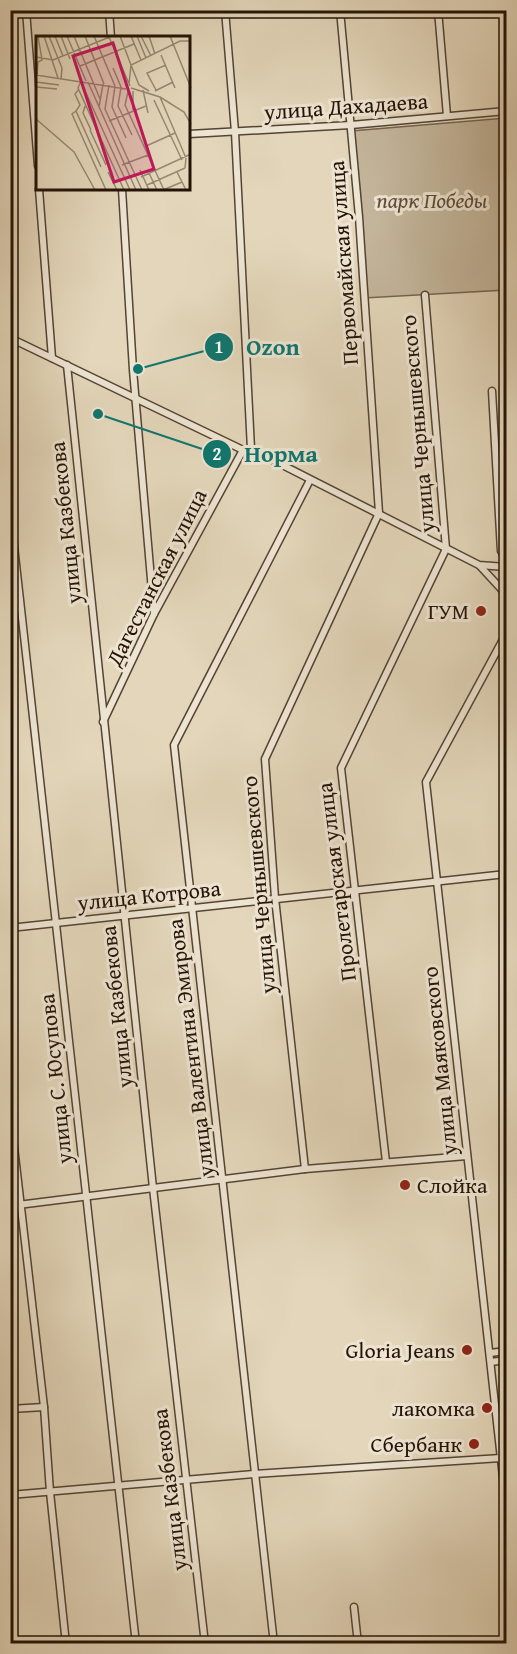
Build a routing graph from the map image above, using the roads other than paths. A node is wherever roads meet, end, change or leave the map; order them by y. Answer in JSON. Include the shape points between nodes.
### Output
{"nodes":[{"id":1,"x":26,"y":10,"type":"edge"},
{"id":2,"x":109,"y":10,"type":"edge"},
{"id":3,"x":225,"y":10,"type":"edge"},
{"id":4,"x":340,"y":10,"type":"edge"},
{"id":5,"x":438,"y":10,"type":"edge"},
{"id":6,"x":111,"y":36,"type":"edge"},
{"id":7,"x":507,"y":111,"type":"edge"},
{"id":8,"x":447,"y":116,"type":"junction"},
{"id":9,"x":351,"y":125,"type":"junction"},
{"id":10,"x":36,"y":130,"type":"edge"},
{"id":11,"x":235,"y":132,"type":"junction"},
{"id":12,"x":190,"y":134,"type":"edge"},
{"id":13,"x":39,"y":190,"type":"edge"},
{"id":14,"x":122,"y":190,"type":"edge"},
{"id":15,"x":425,"y":295,"type":"dead end"},
{"id":16,"x":10,"y":338,"type":"edge"},
{"id":17,"x":52,"y":358,"type":"junction"},
{"id":18,"x":67,"y":365,"type":"junction"},
{"id":19,"x":492,"y":391,"type":"dead end"},
{"id":20,"x":135,"y":398,"type":"junction"},
{"id":21,"x":251,"y":449,"type":"junction"},
{"id":22,"x":243,"y":450,"type":"junction"},
{"id":23,"x":310,"y":480,"type":"junction"},
{"id":24,"x":10,"y":510,"type":"edge"},
{"id":25,"x":379,"y":513,"type":"junction"},
{"id":26,"x":446,"y":549,"type":"junction"},
{"id":27,"x":507,"y":558,"type":"edge"},
{"id":28,"x":479,"y":565,"type":"junction"},
{"id":29,"x":507,"y":567,"type":"edge"},
{"id":30,"x":507,"y":577,"type":"edge"},
{"id":31,"x":503,"y":591,"type":"junction"},
{"id":32,"x":507,"y":602,"type":"edge"},
{"id":33,"x":154,"y":614,"type":"junction"},
{"id":34,"x":507,"y":626,"type":"edge"},
{"id":35,"x":506,"y":634,"type":"edge"},
{"id":36,"x":103,"y":722,"type":"junction"},
{"id":37,"x":507,"y":829,"type":"edge"},
{"id":38,"x":506,"y":873,"type":"edge"},
{"id":39,"x":436,"y":880,"type":"junction"},
{"id":40,"x":355,"y":889,"type":"junction"},
{"id":41,"x":275,"y":898,"type":"junction"},
{"id":42,"x":193,"y":908,"type":"junction"},
{"id":43,"x":124,"y":916,"type":"junction"},
{"id":44,"x":56,"y":923,"type":"junction"},
{"id":45,"x":10,"y":928,"type":"edge"},
{"id":46,"x":10,"y":1112,"type":"edge"},
{"id":47,"x":468,"y":1156,"type":"junction"},
{"id":48,"x":386,"y":1162,"type":"junction"},
{"id":49,"x":305,"y":1169,"type":"junction"},
{"id":50,"x":224,"y":1179,"type":"junction"},
{"id":51,"x":153,"y":1188,"type":"junction"},
{"id":52,"x":86,"y":1197,"type":"junction"},
{"id":53,"x":21,"y":1204,"type":"junction"},
{"id":54,"x":10,"y":1206,"type":"edge"},
{"id":55,"x":507,"y":1351,"type":"edge"},
{"id":56,"x":490,"y":1353,"type":"junction"},
{"id":57,"x":507,"y":1360,"type":"edge"},
{"id":58,"x":491,"y":1362,"type":"junction"},
{"id":59,"x":44,"y":1407,"type":"junction"},
{"id":60,"x":10,"y":1409,"type":"edge"},
{"id":61,"x":501,"y":1458,"type":"junction"},
{"id":62,"x":254,"y":1474,"type":"junction"},
{"id":63,"x":186,"y":1480,"type":"junction"},
{"id":64,"x":118,"y":1486,"type":"junction"},
{"id":65,"x":50,"y":1492,"type":"junction"},
{"id":66,"x":10,"y":1496,"type":"edge"},
{"id":67,"x":507,"y":1504,"type":"edge"},
{"id":68,"x":354,"y":1607,"type":"dead end"},
{"id":69,"x":66,"y":1644,"type":"edge"},
{"id":70,"x":136,"y":1644,"type":"edge"},
{"id":71,"x":205,"y":1644,"type":"edge"},
{"id":72,"x":274,"y":1644,"type":"edge"},
{"id":73,"x":358,"y":1644,"type":"edge"}],
"edges":[{"from":1,"to":10,"type":"street"},
{"from":2,"to":6,"type":"street"},
{"from":3,"to":11,"type":"street"},
{"from":4,"to":9,"type":"street","name":"Первомайская улица"},
{"from":5,"to":8,"type":"street"},
{"from":7,"to":8,"type":"street","name":"улица Дахадаева"},
{"from":8,"to":9,"type":"street","name":"улица Дахадаева"},
{"from":9,"to":11,"type":"street","name":"улица Дахадаева"},
{"from":9,"to":25,"type":"street","name":"Первомайская улица"},
{"from":11,"to":12,"type":"street","name":"улица Дахадаева"},
{"from":11,"to":21,"type":"street"},
{"from":13,"to":17,"type":"street"},
{"from":14,"to":20,"type":"street"},
{"from":15,"to":26,"type":"street","name":"улица Чернышевского"},
{"from":16,"to":17,"type":"street"},
{"from":17,"to":18,"type":"street"},
{"from":18,"to":20,"type":"street"},
{"from":18,"to":36,"type":"street","name":"улица Казбекова"},
{"from":19,"to":27,"type":"street","via":[[501,551]]},
{"from":20,"to":22,"type":"street"},
{"from":20,"to":33,"type":"street"},
{"from":21,"to":22,"type":"street"},
{"from":21,"to":23,"type":"street"},
{"from":22,"to":33,"type":"street","name":"Дагестанская улица"},
{"from":23,"to":25,"type":"street"},
{"from":23,"to":42,"type":"street","name":"улица Валентина Эмирова","via":[[174,745]]},
{"from":24,"to":44,"type":"street","name":"улица С. Юсупова"},
{"from":25,"to":26,"type":"street"},
{"from":25,"to":41,"type":"street","name":"улица Чернышевского","via":[[265,759]]},
{"from":26,"to":28,"type":"street"},
{"from":26,"to":40,"type":"street","name":"Пролетарская улица","via":[[341,768]]},
{"from":28,"to":29,"type":"street"},
{"from":28,"to":31,"type":"street"},
{"from":30,"to":31,"type":"street"},
{"from":31,"to":32,"type":"street"},
{"from":33,"to":36,"type":"street","name":"Дагестанская улица"},
{"from":34,"to":35,"type":"street"},
{"from":35,"to":39,"type":"street","name":"улица Маяковского","via":[[426,783]]},
{"from":36,"to":43,"type":"street","name":"улица Казбекова"},
{"from":37,"to":38,"type":"street"},
{"from":38,"to":39,"type":"street","name":"улица Котрова"},
{"from":39,"to":40,"type":"street","name":"улица Котрова"},
{"from":39,"to":47,"type":"street","name":"улица Маяковского"},
{"from":40,"to":41,"type":"street","name":"улица Котрова"},
{"from":40,"to":48,"type":"street","name":"Пролетарская улица"},
{"from":41,"to":42,"type":"street","name":"улица Котрова"},
{"from":41,"to":49,"type":"street","name":"улица Чернышевского"},
{"from":42,"to":43,"type":"street","name":"улица Котрова"},
{"from":42,"to":50,"type":"street","name":"улица Валентина Эмирова"},
{"from":43,"to":44,"type":"street","name":"улица Котрова"},
{"from":43,"to":51,"type":"street","name":"улица Казбекова"},
{"from":44,"to":45,"type":"street","name":"улица Котрова"},
{"from":44,"to":52,"type":"street","name":"улица С. Юсупова"},
{"from":46,"to":53,"type":"street"},
{"from":47,"to":48,"type":"street"},
{"from":47,"to":56,"type":"street","name":"улица Маяковского"},
{"from":48,"to":49,"type":"street"},
{"from":49,"to":50,"type":"street"},
{"from":50,"to":51,"type":"street"},
{"from":50,"to":62,"type":"street","name":"улица Валентина Эмирова"},
{"from":51,"to":52,"type":"street"},
{"from":51,"to":63,"type":"street","name":"улица Казбекова"},
{"from":52,"to":53,"type":"street"},
{"from":52,"to":64,"type":"street","name":"улица С. Юсупова"},
{"from":53,"to":54,"type":"street"},
{"from":53,"to":59,"type":"street"},
{"from":55,"to":56,"type":"street"},
{"from":56,"to":58,"type":"street","name":"улица Маяковского"},
{"from":57,"to":58,"type":"street"},
{"from":58,"to":61,"type":"street","name":"улица Маяковского"},
{"from":59,"to":60,"type":"street"},
{"from":59,"to":65,"type":"street"},
{"from":61,"to":62,"type":"street"},
{"from":61,"to":67,"type":"street","name":"улица Маяковского"},
{"from":62,"to":63,"type":"street"},
{"from":62,"to":72,"type":"street","name":"улица Валентина Эмирова"},
{"from":63,"to":64,"type":"street"},
{"from":63,"to":71,"type":"street","name":"улица Казбекова"},
{"from":64,"to":65,"type":"street"},
{"from":64,"to":70,"type":"street","name":"улица С. Юсупова"},
{"from":65,"to":66,"type":"street"},
{"from":65,"to":69,"type":"street"},
{"from":68,"to":73,"type":"street"}]}
